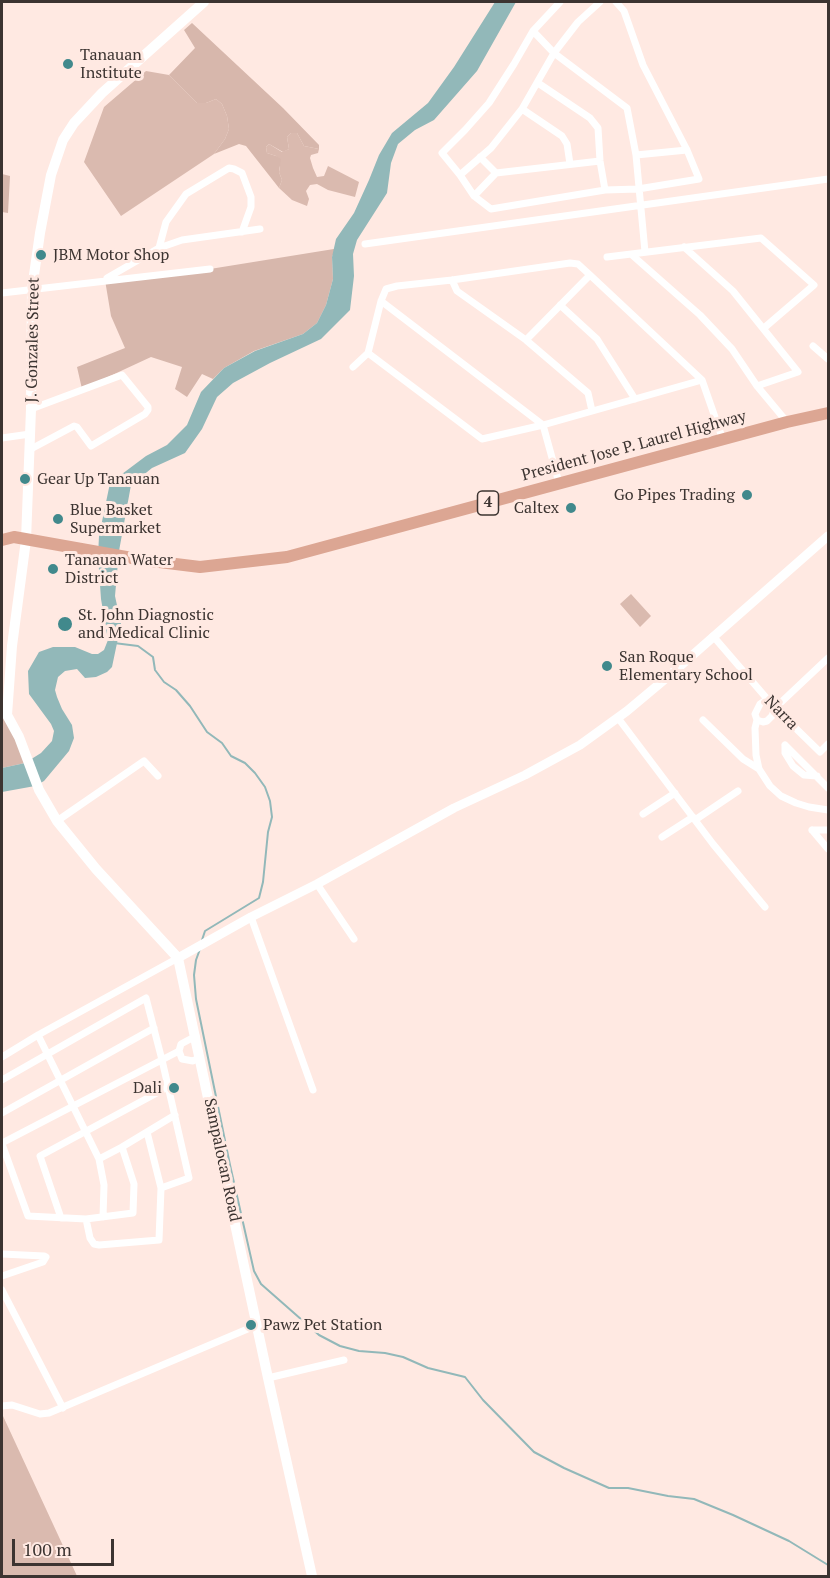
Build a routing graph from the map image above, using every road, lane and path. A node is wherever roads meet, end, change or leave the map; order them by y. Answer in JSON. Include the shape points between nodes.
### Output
{"nodes":[{"id":1,"x":204,"y":2,"type":"edge"},
{"id":2,"x":560,"y":2,"type":"edge"},
{"id":3,"x":600,"y":2,"type":"edge"},
{"id":4,"x":616,"y":2,"type":"edge"},
{"id":5,"x":533,"y":31,"type":"junction"},
{"id":6,"x":554,"y":53,"type":"junction"},
{"id":7,"x":538,"y":83,"type":"junction"},
{"id":8,"x":522,"y":109,"type":"junction"},
{"id":9,"x":687,"y":150,"type":"junction"},
{"id":10,"x":636,"y":155,"type":"junction"},
{"id":11,"x":480,"y":157,"type":"junction"},
{"id":12,"x":600,"y":161,"type":"junction"},
{"id":13,"x":570,"y":164,"type":"junction"},
{"id":14,"x":496,"y":174,"type":"junction"},
{"id":15,"x":460,"y":175,"type":"junction"},
{"id":16,"x":828,"y":179,"type":"edge"},
{"id":17,"x":638,"y":189,"type":"junction"},
{"id":18,"x":605,"y":190,"type":"junction"},
{"id":19,"x":474,"y":196,"type":"junction"},
{"id":20,"x":640,"y":205,"type":"junction"},
{"id":21,"x":260,"y":229,"type":"dead end"},
{"id":22,"x":242,"y":232,"type":"junction"},
{"id":23,"x":365,"y":244,"type":"dead end"},
{"id":24,"x":684,"y":247,"type":"junction"},
{"id":25,"x":159,"y":248,"type":"junction"},
{"id":26,"x":645,"y":252,"type":"junction"},
{"id":27,"x":632,"y":255,"type":"junction"},
{"id":28,"x":607,"y":257,"type":"dead end"},
{"id":29,"x":210,"y":269,"type":"dead end"},
{"id":30,"x":590,"y":275,"type":"junction"},
{"id":31,"x":105,"y":280,"type":"junction"},
{"id":32,"x":452,"y":280,"type":"junction"},
{"id":33,"x":32,"y":289,"type":"junction"},
{"id":34,"x":2,"y":293,"type":"edge"},
{"id":35,"x":381,"y":301,"type":"junction"},
{"id":36,"x":560,"y":305,"type":"junction"},
{"id":37,"x":764,"y":328,"type":"junction"},
{"id":38,"x":526,"y":340,"type":"junction"},
{"id":39,"x":813,"y":346,"type":"dead end"},
{"id":40,"x":368,"y":353,"type":"junction"},
{"id":41,"x":828,"y":359,"type":"edge"},
{"id":42,"x":353,"y":367,"type":"dead end"},
{"id":43,"x":702,"y":380,"type":"junction"},
{"id":44,"x":757,"y":386,"type":"junction"},
{"id":45,"x":636,"y":399,"type":"junction"},
{"id":46,"x":31,"y":409,"type":"junction"},
{"id":47,"x":592,"y":411,"type":"junction"},
{"id":48,"x":828,"y":413,"type":"edge"},
{"id":49,"x":788,"y":422,"type":"junction"},
{"id":50,"x":543,"y":425,"type":"junction"},
{"id":51,"x":30,"y":434,"type":"junction"},
{"id":52,"x":2,"y":438,"type":"edge"},
{"id":53,"x":723,"y":440,"type":"junction"},
{"id":54,"x":29,"y":450,"type":"junction"},
{"id":55,"x":559,"y":483,"type":"junction"},
{"id":56,"x":828,"y":536,"type":"edge"},
{"id":57,"x":2,"y":540,"type":"edge"},
{"id":58,"x":26,"y":540,"type":"junction"},
{"id":59,"x":2,"y":547,"type":"edge"},
{"id":60,"x":713,"y":636,"type":"junction"},
{"id":61,"x":828,"y":658,"type":"edge"},
{"id":62,"x":767,"y":699,"type":"junction"},
{"id":63,"x":775,"y":708,"type":"junction"},
{"id":64,"x":4,"y":715,"type":"edge"},
{"id":65,"x":618,"y":718,"type":"junction"},
{"id":66,"x":703,"y":720,"type":"dead end"},
{"id":67,"x":760,"y":721,"type":"junction"},
{"id":68,"x":828,"y":744,"type":"edge"},
{"id":69,"x":759,"y":769,"type":"junction"},
{"id":70,"x":158,"y":776,"type":"dead end"},
{"id":71,"x":817,"y":776,"type":"junction"},
{"id":72,"x":828,"y":788,"type":"edge"},
{"id":73,"x":39,"y":790,"type":"joint"},
{"id":74,"x":738,"y":792,"type":"dead end"},
{"id":75,"x":675,"y":793,"type":"junction"},
{"id":76,"x":828,"y":810,"type":"edge"},
{"id":77,"x":643,"y":814,"type":"dead end"},
{"id":78,"x":694,"y":818,"type":"junction"},
{"id":79,"x":57,"y":821,"type":"junction"},
{"id":80,"x":828,"y":830,"type":"edge"},
{"id":81,"x":662,"y":837,"type":"dead end"},
{"id":82,"x":828,"y":849,"type":"edge"},
{"id":83,"x":317,"y":884,"type":"junction"},
{"id":84,"x":765,"y":907,"type":"dead end"},
{"id":85,"x":251,"y":917,"type":"junction"},
{"id":86,"x":354,"y":939,"type":"dead end"},
{"id":87,"x":178,"y":958,"type":"junction"},
{"id":88,"x":154,"y":1028,"type":"junction"},
{"id":89,"x":38,"y":1035,"type":"junction"},
{"id":90,"x":196,"y":1036,"type":"junction"},
{"id":91,"x":179,"y":1051,"type":"junction"},
{"id":92,"x":48,"y":1054,"type":"junction"},
{"id":93,"x":2,"y":1057,"type":"edge"},
{"id":94,"x":200,"y":1057,"type":"junction"},
{"id":95,"x":162,"y":1060,"type":"junction"},
{"id":96,"x":2,"y":1080,"type":"edge"},
{"id":97,"x":60,"y":1080,"type":"junction"},
{"id":98,"x":168,"y":1087,"type":"junction"},
{"id":99,"x":313,"y":1089,"type":"dead end"},
{"id":100,"x":73,"y":1106,"type":"junction"},
{"id":101,"x":2,"y":1113,"type":"edge"},
{"id":102,"x":175,"y":1115,"type":"junction"},
{"id":103,"x":86,"y":1131,"type":"junction"},
{"id":104,"x":147,"y":1132,"type":"junction"},
{"id":105,"x":2,"y":1144,"type":"edge"},
{"id":106,"x":122,"y":1147,"type":"junction"},
{"id":107,"x":99,"y":1159,"type":"junction"},
{"id":108,"x":161,"y":1188,"type":"junction"},
{"id":109,"x":103,"y":1217,"type":"junction"},
{"id":110,"x":61,"y":1218,"type":"junction"},
{"id":111,"x":86,"y":1219,"type":"junction"},
{"id":112,"x":2,"y":1254,"type":"edge"},
{"id":113,"x":2,"y":1276,"type":"edge"},
{"id":114,"x":2,"y":1290,"type":"edge"},
{"id":115,"x":257,"y":1325,"type":"junction"},
{"id":116,"x":344,"y":1360,"type":"dead end"},
{"id":117,"x":268,"y":1378,"type":"junction"},
{"id":118,"x":2,"y":1406,"type":"edge"},
{"id":119,"x":63,"y":1408,"type":"junction"},
{"id":120,"x":312,"y":1576,"type":"edge"}],
"edges":[{"from":1,"to":33,"type":"main road","name":"J. Gonzales Street","via":[[102,93],[63,140],[50,181]]},
{"from":2,"to":5,"type":"street"},
{"from":3,"to":6,"type":"street"},
{"from":4,"to":9,"type":"street","via":[[624,11],[643,65]]},
{"from":5,"to":6,"type":"street"},
{"from":5,"to":15,"type":"street","via":[[489,103],[442,153]]},
{"from":6,"to":7,"type":"street"},
{"from":6,"to":10,"type":"street","via":[[627,108]]},
{"from":7,"to":8,"type":"street"},
{"from":7,"to":12,"type":"street","via":[[590,118],[598,128]]},
{"from":8,"to":11,"type":"street"},
{"from":8,"to":13,"type":"street","via":[[562,136]]},
{"from":9,"to":10,"type":"street"},
{"from":9,"to":17,"type":"street","via":[[699,179]]},
{"from":10,"to":17,"type":"street"},
{"from":11,"to":14,"type":"street"},
{"from":11,"to":15,"type":"street"},
{"from":12,"to":13,"type":"street"},
{"from":12,"to":18,"type":"street"},
{"from":13,"to":14,"type":"street"},
{"from":14,"to":19,"type":"street"},
{"from":15,"to":19,"type":"street"},
{"from":16,"to":20,"type":"street"},
{"from":17,"to":18,"type":"street"},
{"from":17,"to":20,"type":"street"},
{"from":18,"to":19,"type":"street","via":[[491,209]]},
{"from":20,"to":23,"type":"street"},
{"from":20,"to":26,"type":"street"},
{"from":21,"to":22,"type":"street"},
{"from":22,"to":25,"type":"street","via":[[182,240]]},
{"from":22,"to":25,"type":"street","via":[[251,197],[242,173],[229,168],[186,194],[166,222]]},
{"from":24,"to":26,"type":"street"},
{"from":24,"to":37,"type":"street","via":[[733,291]]},
{"from":24,"to":37,"type":"street","via":[[761,238],[814,285]]},
{"from":25,"to":31,"type":"street"},
{"from":26,"to":27,"type":"street"},
{"from":27,"to":28,"type":"street"},
{"from":27,"to":44,"type":"street","via":[[700,315],[732,350]]},
{"from":29,"to":31,"type":"street"},
{"from":30,"to":32,"type":"street","via":[[578,264],[570,263]]},
{"from":30,"to":36,"type":"street"},
{"from":30,"to":43,"type":"street"},
{"from":31,"to":33,"type":"street"},
{"from":32,"to":35,"type":"street","via":[[386,289]]},
{"from":32,"to":38,"type":"street","via":[[457,291]]},
{"from":33,"to":34,"type":"street"},
{"from":33,"to":46,"type":"main road","name":"J. Gonzales Street"},
{"from":35,"to":40,"type":"street"},
{"from":35,"to":50,"type":"street"},
{"from":36,"to":38,"type":"street"},
{"from":36,"to":45,"type":"street","via":[[597,339]]},
{"from":37,"to":44,"type":"street","via":[[798,372]]},
{"from":38,"to":47,"type":"street","via":[[588,393]]},
{"from":39,"to":41,"type":"street"},
{"from":40,"to":42,"type":"street"},
{"from":40,"to":50,"type":"street","via":[[482,439]]},
{"from":43,"to":45,"type":"street"},
{"from":43,"to":53,"type":"street"},
{"from":44,"to":49,"type":"street"},
{"from":45,"to":47,"type":"street"},
{"from":46,"to":51,"type":"main road","name":"J. Gonzales Street"},
{"from":46,"to":54,"type":"street","via":[[122,375],[148,411],[91,446],[74,426]]},
{"from":47,"to":50,"type":"street"},
{"from":48,"to":49,"type":"highway","name":"President Jose P. Laurel Highway","number":"4"},
{"from":49,"to":53,"type":"highway","name":"President Jose P. Laurel Highway","number":"4"},
{"from":50,"to":55,"type":"street"},
{"from":51,"to":52,"type":"street"},
{"from":51,"to":54,"type":"main road","name":"J. Gonzales Street"},
{"from":53,"to":55,"type":"highway","name":"President Jose P. Laurel Highway","number":"4"},
{"from":54,"to":58,"type":"main road","name":"J. Gonzales Street"},
{"from":55,"to":58,"type":"highway","name":"President Jose P. Laurel Highway","number":"4","via":[[287,557],[200,567]]},
{"from":56,"to":60,"type":"street"},
{"from":57,"to":58,"type":"highway","name":"President Jose P. Laurel Highway","number":"4"},
{"from":58,"to":59,"type":"highway","name":"President Jose P. Laurel Highway","number":"4"},
{"from":58,"to":64,"type":"main road","name":"J. Gonzales Street"},
{"from":60,"to":62,"type":"street","name":"Narra"},
{"from":60,"to":65,"type":"street"},
{"from":61,"to":63,"type":"street"},
{"from":62,"to":63,"type":"street","name":"Narra"},
{"from":62,"to":67,"type":"street","via":[[755,714]]},
{"from":63,"to":67,"type":"street","via":[[767,721]]},
{"from":63,"to":68,"type":"street","name":"Narra","via":[[820,752]]},
{"from":64,"to":73,"type":"main road","name":"J. Gonzales Street","via":[[19,737]]},
{"from":65,"to":75,"type":"street"},
{"from":65,"to":83,"type":"street","via":[[580,746],[454,808]]},
{"from":66,"to":69,"type":"street","via":[[743,759]]},
{"from":67,"to":69,"type":"street","via":[[754,741]]},
{"from":69,"to":76,"type":"street","via":[[781,796]]},
{"from":70,"to":79,"type":"street","via":[[144,761]]},
{"from":71,"to":71,"type":"street","via":[[804,775],[793,766],[785,745]]},
{"from":71,"to":72,"type":"street"},
{"from":73,"to":79,"type":"main road","name":"Sampalocan Road"},
{"from":74,"to":78,"type":"street"},
{"from":75,"to":77,"type":"street"},
{"from":75,"to":78,"type":"street"},
{"from":78,"to":81,"type":"street"},
{"from":78,"to":84,"type":"street"},
{"from":79,"to":87,"type":"main road","name":"Sampalocan Road"},
{"from":80,"to":82,"type":"street","via":[[812,830]]},
{"from":83,"to":85,"type":"street"},
{"from":83,"to":86,"type":"street"},
{"from":85,"to":87,"type":"street"},
{"from":85,"to":99,"type":"street"},
{"from":87,"to":89,"type":"street"},
{"from":87,"to":90,"type":"main road","name":"Sampalocan Road"},
{"from":88,"to":92,"type":"street","via":[[146,998]]},
{"from":88,"to":95,"type":"street"},
{"from":88,"to":97,"type":"street"},
{"from":89,"to":92,"type":"street"},
{"from":89,"to":93,"type":"street"},
{"from":90,"to":91,"type":"street","via":[[181,1044]]},
{"from":90,"to":94,"type":"main road","name":"Sampalocan Road"},
{"from":91,"to":94,"type":"street","via":[[182,1059],[193,1061]]},
{"from":91,"to":95,"type":"street"},
{"from":92,"to":96,"type":"street"},
{"from":92,"to":97,"type":"street"},
{"from":94,"to":115,"type":"main road","name":"Sampalocan Road"},
{"from":95,"to":98,"type":"street"},
{"from":95,"to":100,"type":"street"},
{"from":97,"to":100,"type":"street"},
{"from":97,"to":101,"type":"street"},
{"from":98,"to":102,"type":"street"},
{"from":98,"to":103,"type":"street"},
{"from":100,"to":103,"type":"street"},
{"from":100,"to":105,"type":"street"},
{"from":102,"to":104,"type":"street"},
{"from":102,"to":108,"type":"street","via":[[189,1178]]},
{"from":103,"to":107,"type":"street"},
{"from":103,"to":110,"type":"street","via":[[40,1156]]},
{"from":104,"to":106,"type":"street"},
{"from":104,"to":108,"type":"street"},
{"from":105,"to":110,"type":"street","via":[[28,1216]]},
{"from":106,"to":107,"type":"street"},
{"from":106,"to":109,"type":"street","via":[[134,1184],[133,1213]]},
{"from":107,"to":109,"type":"street","via":[[104,1185]]},
{"from":108,"to":111,"type":"street","via":[[159,1240],[94,1244]]},
{"from":109,"to":111,"type":"street"},
{"from":110,"to":111,"type":"street"},
{"from":112,"to":113,"type":"street","via":[[46,1257],[43,1262]]},
{"from":114,"to":119,"type":"street"},
{"from":115,"to":117,"type":"main road","name":"Sampalocan Road"},
{"from":115,"to":119,"type":"street"},
{"from":116,"to":117,"type":"street"},
{"from":117,"to":120,"type":"main road","name":"Sampalocan Road"},
{"from":118,"to":119,"type":"street","via":[[12,1405],[40,1414]]}]}
